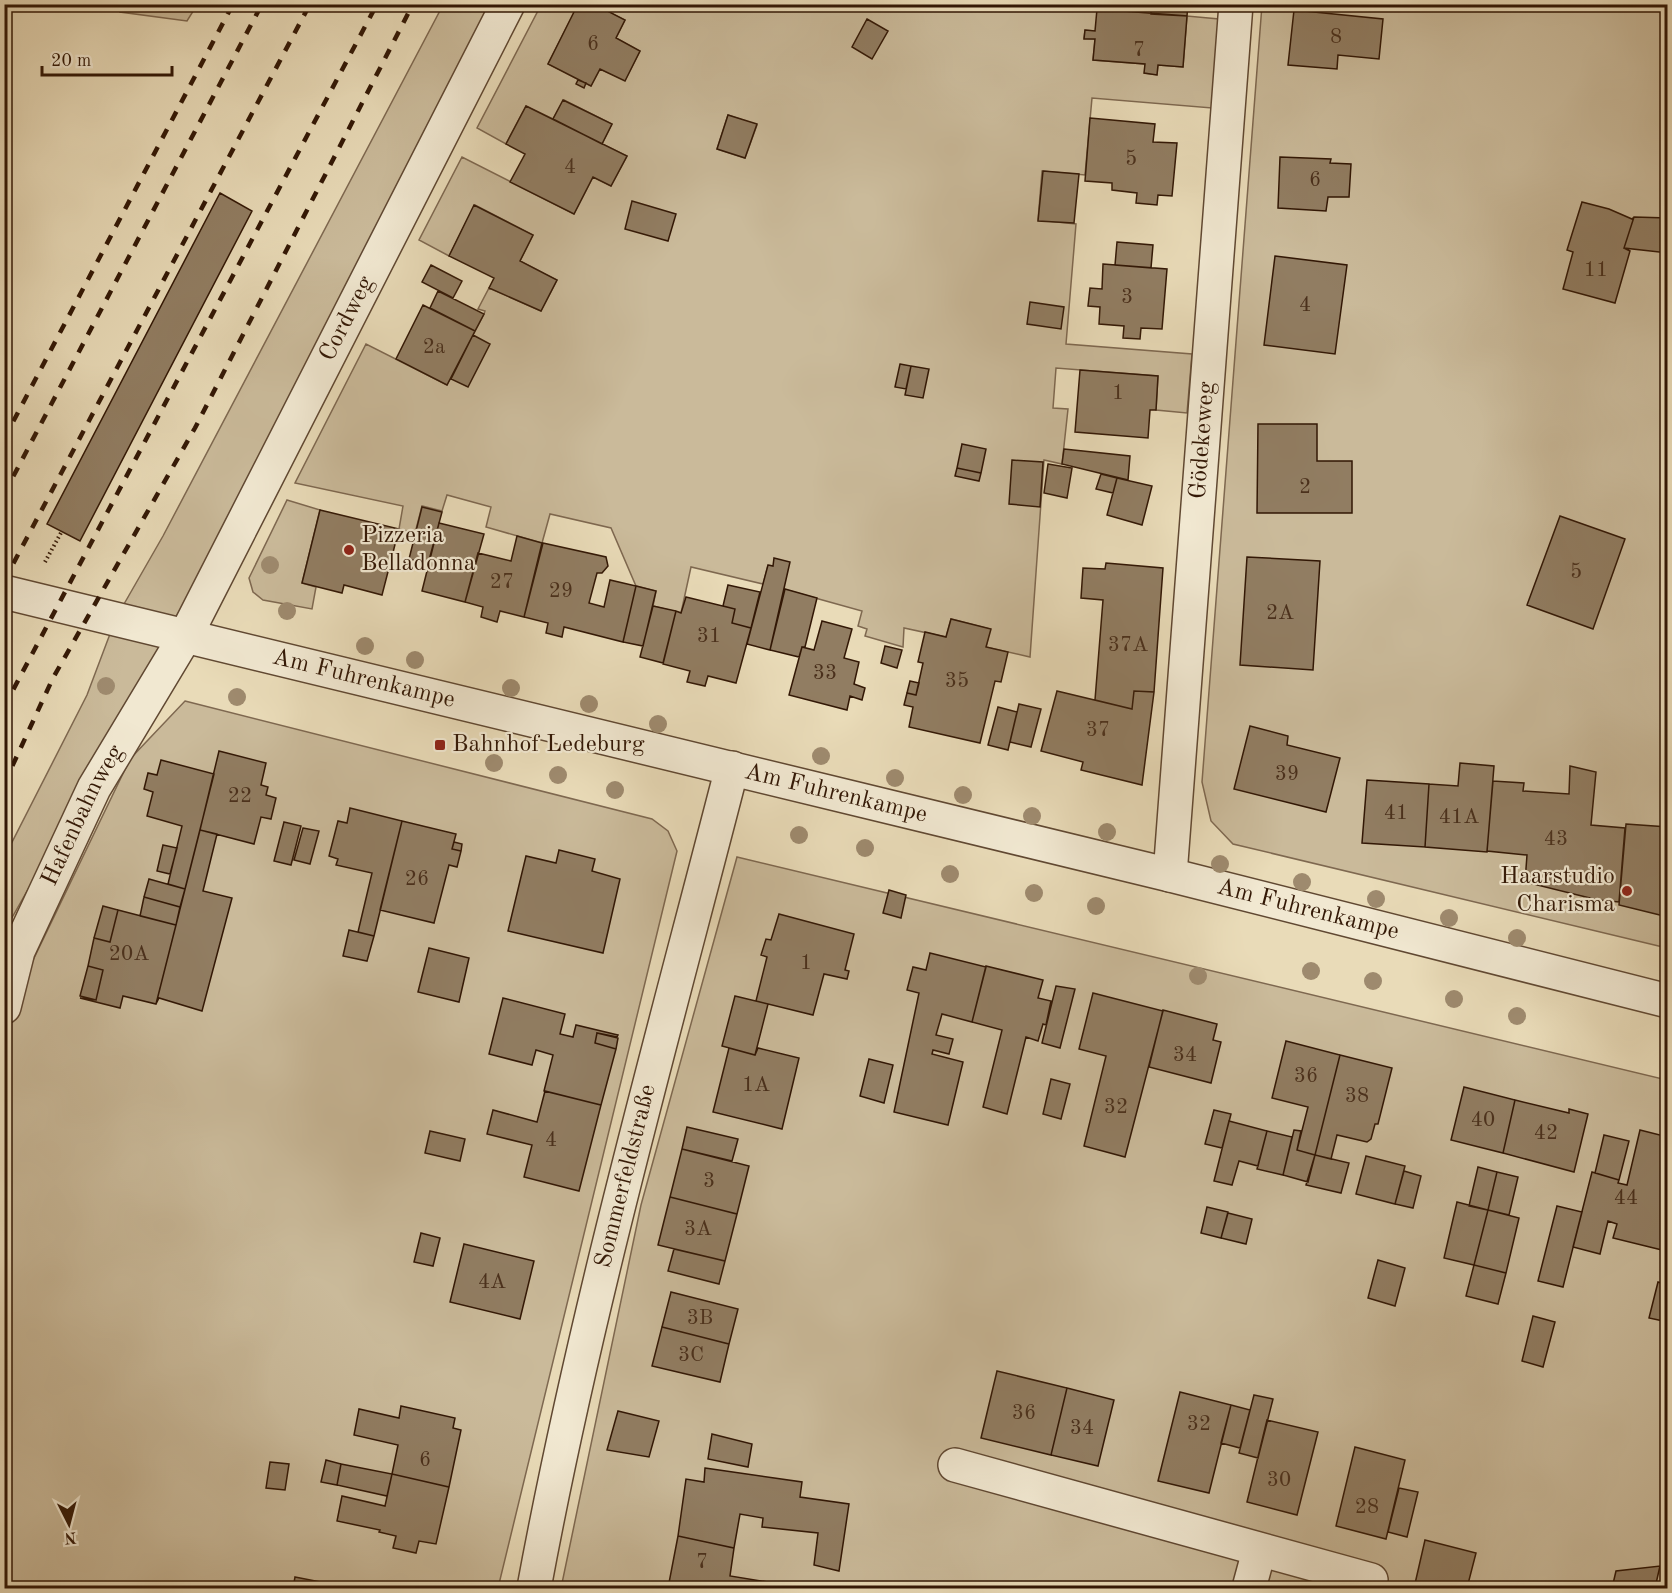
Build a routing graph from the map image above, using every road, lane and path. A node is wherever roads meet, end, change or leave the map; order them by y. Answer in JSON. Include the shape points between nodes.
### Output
{"nodes":[{"id":1,"x":508,"y":4,"type":"edge"},
{"id":2,"x":1236,"y":4,"type":"edge"},
{"id":3,"x":4,"y":592,"type":"edge"},
{"id":4,"x":186,"y":634,"type":"junction"},
{"id":5,"x":732,"y":768,"type":"junction"},
{"id":6,"x":1170,"y":875,"type":"junction"},
{"id":7,"x":1668,"y":1001,"type":"edge"},
{"id":8,"x":4,"y":1007,"type":"edge"},
{"id":9,"x":955,"y":1465,"type":"dead end"},
{"id":10,"x":1259,"y":1551,"type":"junction"},
{"id":11,"x":1371,"y":1580,"type":"dead end"},
{"id":12,"x":534,"y":1588,"type":"edge"},
{"id":13,"x":1250,"y":1588,"type":"edge"}],
"edges":[{"from":1,"to":4,"type":"street","name":"Cordweg"},
{"from":2,"to":6,"type":"street","name":"Gödekeweg"},
{"from":3,"to":4,"type":"street","name":"Am Fuhrenkampe"},
{"from":4,"to":5,"type":"street","name":"Am Fuhrenkampe"},
{"from":4,"to":8,"type":"street","name":"Hafenbahnweg","via":[[94,788],[18,951]]},
{"from":5,"to":6,"type":"street","name":"Am Fuhrenkampe"},
{"from":5,"to":12,"type":"street","name":"Sommerfeldstraße","via":[[609,1246],[556,1470]]},
{"from":6,"to":7,"type":"street","name":"Am Fuhrenkampe"},
{"from":9,"to":10,"type":"street"},
{"from":10,"to":11,"type":"street"},
{"from":10,"to":13,"type":"street"}]}
